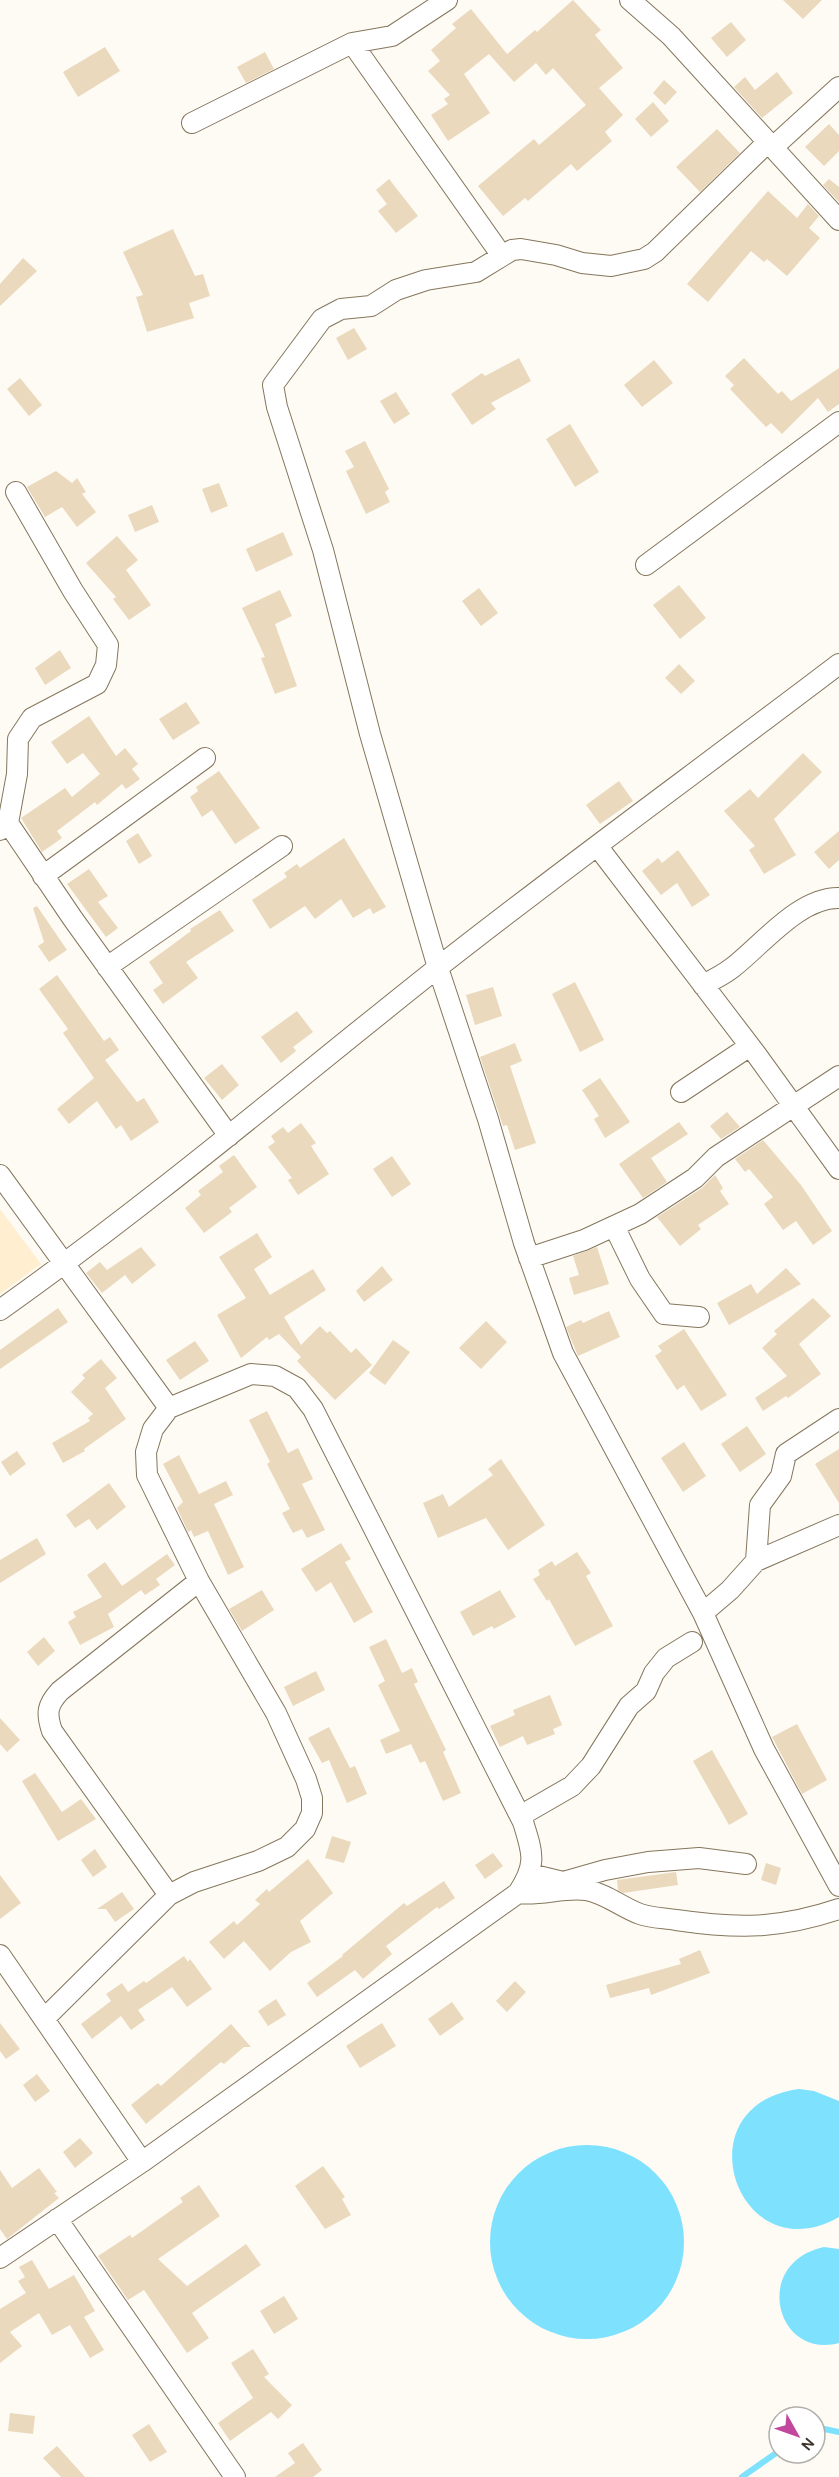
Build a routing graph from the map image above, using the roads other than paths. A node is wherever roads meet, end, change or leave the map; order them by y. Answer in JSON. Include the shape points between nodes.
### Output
{"nodes":[{"id":1,"x":447,"y":0,"type":"edge"},
{"id":2,"x":630,"y":0,"type":"edge"},
{"id":3,"x":352,"y":43,"type":"junction"},
{"id":4,"x":839,"y":87,"type":"edge"},
{"id":5,"x":192,"y":123,"type":"dead end"},
{"id":6,"x":770,"y":145,"type":"junction"},
{"id":7,"x":839,"y":220,"type":"edge"},
{"id":8,"x":502,"y":256,"type":"junction"},
{"id":9,"x":839,"y":422,"type":"edge"},
{"id":10,"x":16,"y":492,"type":"dead end"},
{"id":11,"x":646,"y":565,"type":"dead end"},
{"id":12,"x":839,"y":664,"type":"edge"},
{"id":13,"x":205,"y":758,"type":"dead end"},
{"id":14,"x":4,"y":826,"type":"edge"},
{"id":15,"x":282,"y":846,"type":"dead end"},
{"id":16,"x":597,"y":847,"type":"junction"},
{"id":17,"x":43,"y":876,"type":"junction"},
{"id":18,"x":839,"y":898,"type":"edge"},
{"id":19,"x":107,"y":967,"type":"junction"},
{"id":20,"x":438,"y":968,"type":"junction"},
{"id":21,"x":704,"y":985,"type":"junction"},
{"id":22,"x":750,"y":1046,"type":"junction"},
{"id":23,"x":839,"y":1076,"type":"edge"},
{"id":24,"x":681,"y":1092,"type":"dead end"},
{"id":25,"x":794,"y":1107,"type":"junction"},
{"id":26,"x":229,"y":1136,"type":"junction"},
{"id":27,"x":839,"y":1169,"type":"edge"},
{"id":28,"x":0,"y":1175,"type":"edge"},
{"id":29,"x":614,"y":1226,"type":"junction"},
{"id":30,"x":529,"y":1258,"type":"junction"},
{"id":31,"x":63,"y":1265,"type":"junction"},
{"id":32,"x":0,"y":1310,"type":"edge"},
{"id":33,"x":699,"y":1317,"type":"dead end"},
{"id":34,"x":169,"y":1408,"type":"junction"},
{"id":35,"x":839,"y":1419,"type":"edge"},
{"id":36,"x":839,"y":1525,"type":"edge"},
{"id":37,"x":756,"y":1561,"type":"junction"},
{"id":38,"x":199,"y":1581,"type":"junction"},
{"id":39,"x":703,"y":1613,"type":"junction"},
{"id":40,"x":692,"y":1642,"type":"dead end"},
{"id":41,"x":520,"y":1816,"type":"junction"},
{"id":42,"x":746,"y":1864,"type":"dead end"},
{"id":43,"x":530,"y":1874,"type":"junction"},
{"id":44,"x":839,"y":1886,"type":"edge"},
{"id":45,"x":518,"y":1893,"type":"junction"},
{"id":46,"x":169,"y":1896,"type":"junction"},
{"id":47,"x":839,"y":1909,"type":"edge"},
{"id":48,"x":0,"y":1955,"type":"edge"},
{"id":49,"x":44,"y":2019,"type":"junction"},
{"id":50,"x":142,"y":2162,"type":"junction"},
{"id":51,"x":57,"y":2219,"type":"junction"},
{"id":52,"x":0,"y":2258,"type":"edge"},
{"id":53,"x":235,"y":2477,"type":"edge"}],
"edges":[{"from":1,"to":3,"type":"street","via":[[392,36]]},
{"from":2,"to":6,"type":"street","via":[[671,36]]},
{"from":3,"to":5,"type":"street"},
{"from":3,"to":8,"type":"street"},
{"from":4,"to":6,"type":"street"},
{"from":6,"to":7,"type":"street"},
{"from":6,"to":8,"type":"street","via":[[644,259],[601,265],[520,249]]},
{"from":8,"to":20,"type":"street","via":[[476,272],[426,280],[396,290],[371,306],[342,309],[322,319],[273,385],[324,550],[370,734]]},
{"from":9,"to":11,"type":"street"},
{"from":10,"to":14,"type":"street","via":[[72,591],[108,645],[106,665],[97,684],[32,718],[18,739],[17,774]]},
{"from":12,"to":16,"type":"street"},
{"from":13,"to":17,"type":"street"},
{"from":14,"to":17,"type":"street"},
{"from":15,"to":19,"type":"street"},
{"from":16,"to":20,"type":"street"},
{"from":16,"to":21,"type":"street"},
{"from":17,"to":19,"type":"street"},
{"from":18,"to":21,"type":"street","via":[[829,898],[793,915],[730,970]]},
{"from":19,"to":26,"type":"street"},
{"from":20,"to":26,"type":"street"},
{"from":20,"to":30,"type":"street"},
{"from":21,"to":22,"type":"street"},
{"from":22,"to":24,"type":"street"},
{"from":22,"to":25,"type":"street"},
{"from":23,"to":25,"type":"street"},
{"from":25,"to":27,"type":"street"},
{"from":25,"to":29,"type":"street","via":[[716,1157],[669,1196]]},
{"from":26,"to":31,"type":"street"},
{"from":28,"to":31,"type":"street"},
{"from":29,"to":30,"type":"street"},
{"from":29,"to":33,"type":"street","via":[[640,1279],[664,1314]]},
{"from":30,"to":39,"type":"street","via":[[563,1353]]},
{"from":31,"to":32,"type":"street"},
{"from":31,"to":34,"type":"street"},
{"from":34,"to":38,"type":"street","via":[[153,1429],[146,1452],[147,1475]]},
{"from":34,"to":41,"type":"street","via":[[251,1374],[275,1376],[297,1388],[313,1409]]},
{"from":35,"to":37,"type":"street","via":[[786,1454],[781,1476],[760,1504]]},
{"from":36,"to":37,"type":"street"},
{"from":37,"to":39,"type":"street"},
{"from":38,"to":46,"type":"street","via":[[60,1691],[46,1715],[52,1731]]},
{"from":38,"to":46,"type":"street","via":[[276,1713],[306,1779],[312,1812],[304,1829],[287,1847],[194,1882]]},
{"from":39,"to":44,"type":"street","via":[[764,1749]]},
{"from":40,"to":41,"type":"street","via":[[666,1658],[646,1691],[628,1706],[591,1766],[572,1786]]},
{"from":41,"to":43,"type":"street","via":[[532,1854]]},
{"from":42,"to":43,"type":"street","via":[[699,1858],[648,1862],[563,1882]]},
{"from":43,"to":45,"type":"street"},
{"from":45,"to":47,"type":"street","via":[[583,1890],[606,1894],[640,1914],[716,1925],[758,1927],[810,1919]]},
{"from":45,"to":50,"type":"street"},
{"from":46,"to":49,"type":"street"},
{"from":48,"to":49,"type":"street"},
{"from":49,"to":50,"type":"street"},
{"from":50,"to":51,"type":"street"},
{"from":51,"to":52,"type":"street"},
{"from":51,"to":53,"type":"street"}]}
